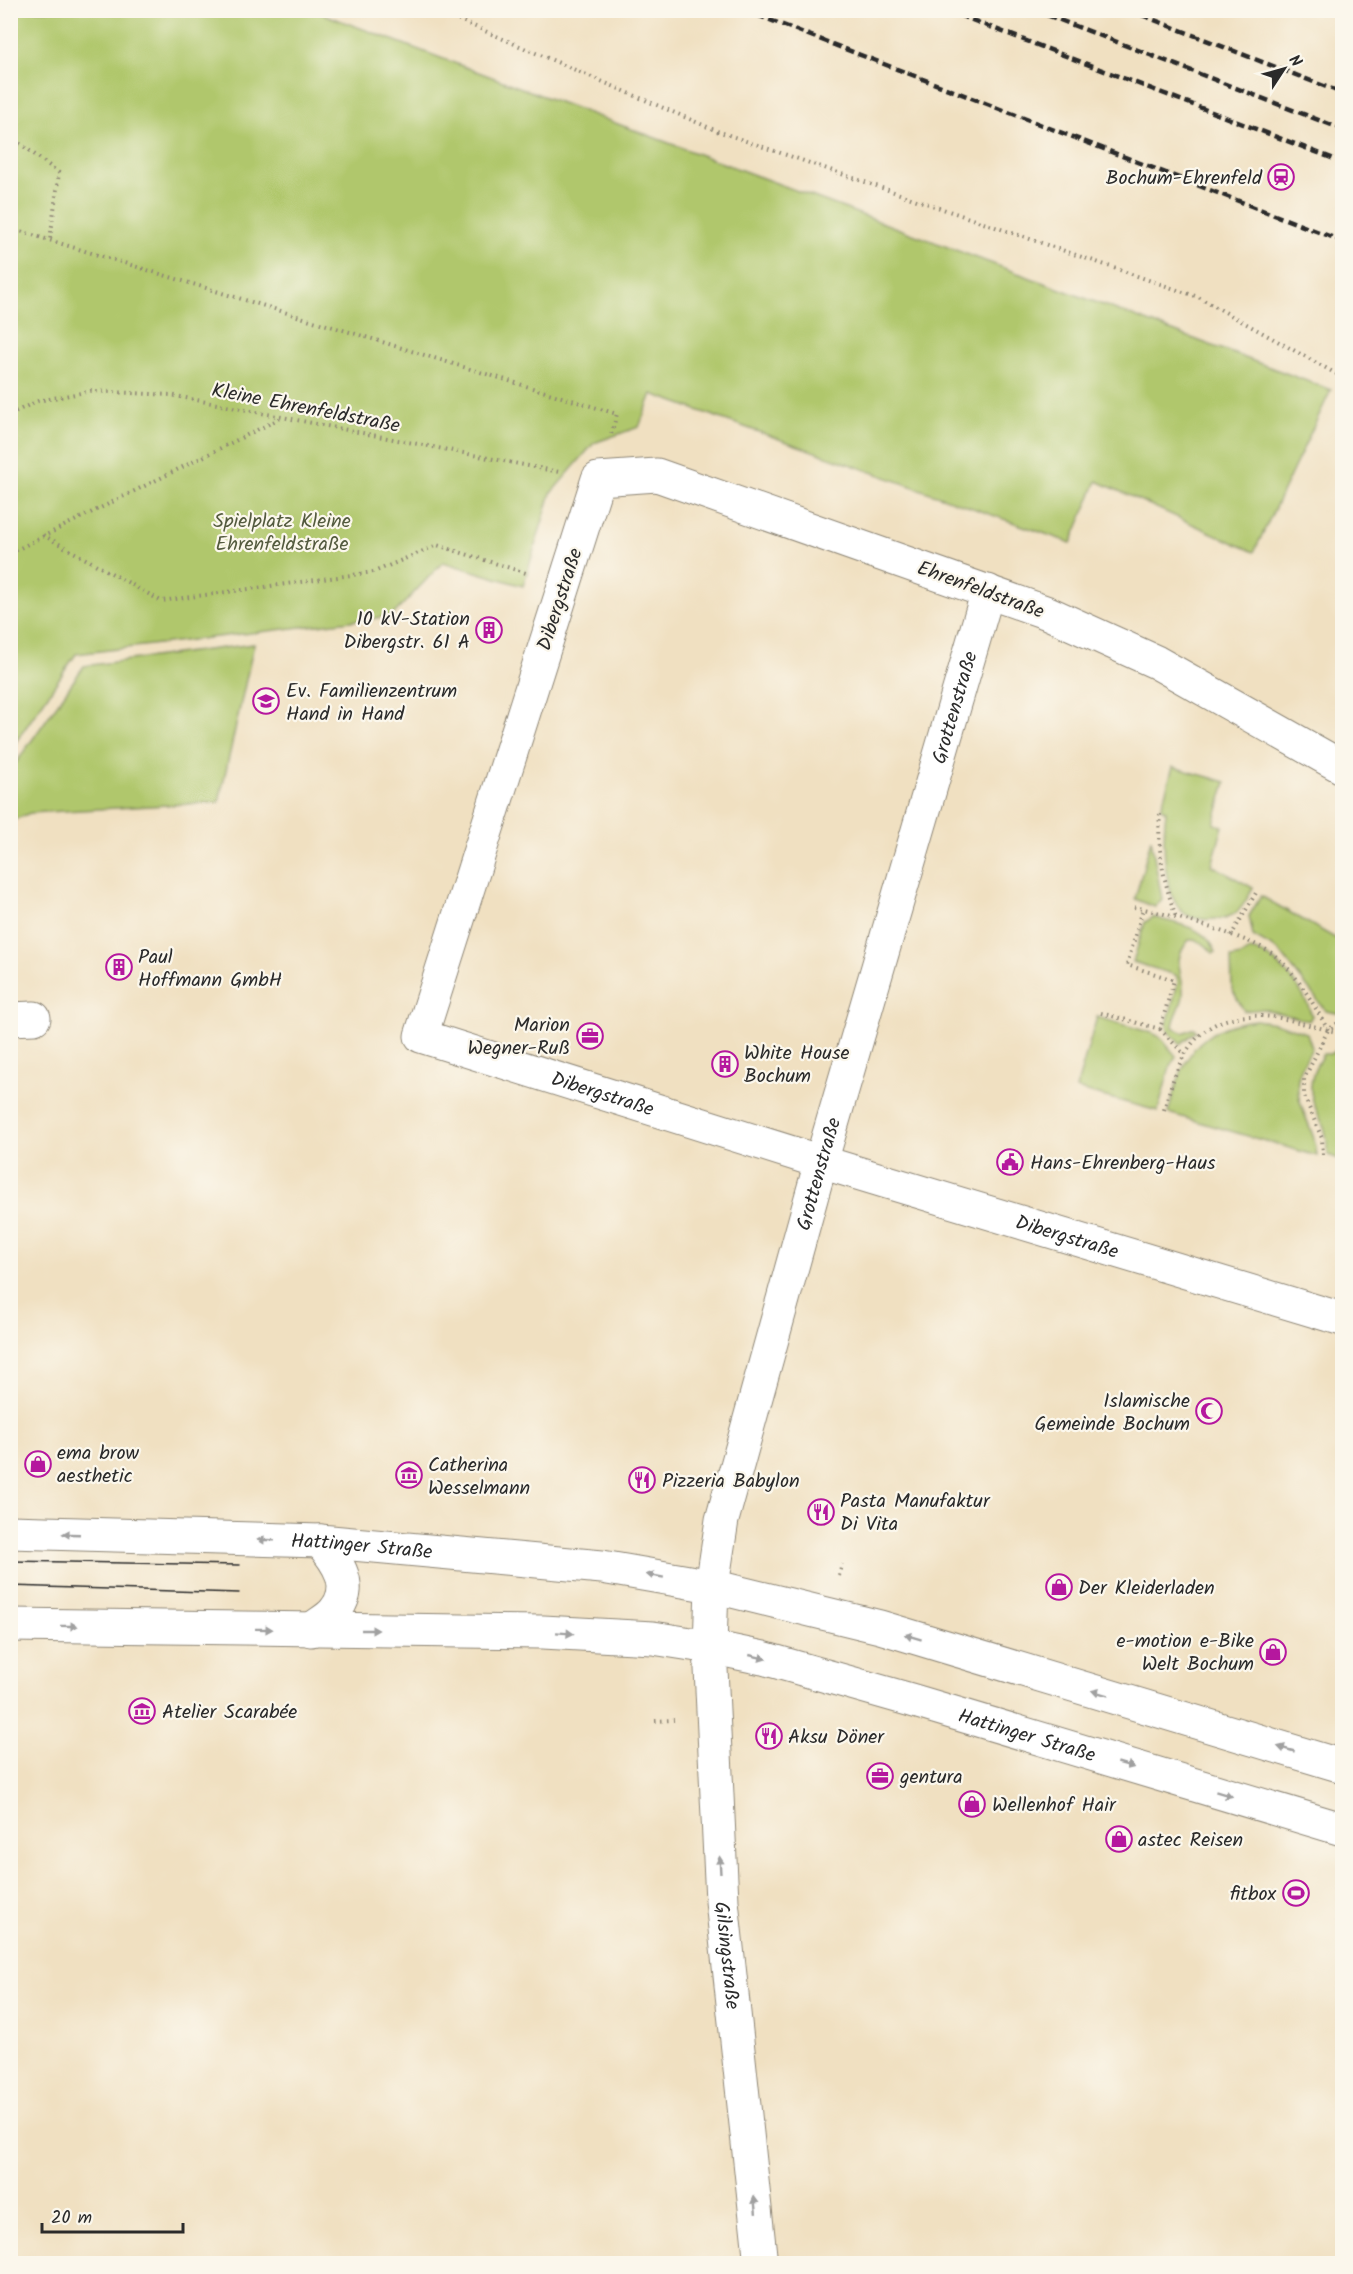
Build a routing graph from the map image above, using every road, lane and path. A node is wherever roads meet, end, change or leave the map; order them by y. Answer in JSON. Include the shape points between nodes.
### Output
{"nodes":[{"id":1,"x":436,"y":10,"type":"edge"},
{"id":2,"x":10,"y":136,"type":"edge"},
{"id":3,"x":10,"y":228,"type":"edge"},
{"id":4,"x":50,"y":240,"type":"junction"},
{"id":5,"x":1342,"y":377,"type":"edge"},
{"id":6,"x":10,"y":414,"type":"edge"},
{"id":7,"x":282,"y":418,"type":"junction"},
{"id":8,"x":598,"y":479,"type":"junction"},
{"id":9,"x":44,"y":535,"type":"junction"},
{"id":10,"x":10,"y":553,"type":"edge"},
{"id":11,"x":563,"y":584,"type":"junction"},
{"id":12,"x":988,"y":591,"type":"junction"},
{"id":13,"x":1342,"y":767,"type":"edge"},
{"id":14,"x":1160,"y":814,"type":"dead end"},
{"id":15,"x":1257,"y":891,"type":"dead end"},
{"id":16,"x":1134,"y":907,"type":"dead end"},
{"id":17,"x":1143,"y":909,"type":"junction"},
{"id":18,"x":1176,"y":917,"type":"junction"},
{"id":19,"x":1231,"y":936,"type":"junction"},
{"id":20,"x":1101,"y":1013,"type":"dead end"},
{"id":21,"x":1342,"y":1020,"type":"edge"},
{"id":22,"x":1160,"y":1029,"type":"junction"},
{"id":23,"x":1328,"y":1030,"type":"junction"},
{"id":24,"x":1342,"y":1033,"type":"edge"},
{"id":25,"x":1183,"y":1053,"type":"junction"},
{"id":26,"x":1164,"y":1110,"type":"dead end"},
{"id":27,"x":1323,"y":1155,"type":"dead end"},
{"id":28,"x":821,"y":1162,"type":"junction"},
{"id":29,"x":1342,"y":1319,"type":"edge"},
{"id":30,"x":10,"y":1532,"type":"edge"},
{"id":31,"x":320,"y":1541,"type":"junction"},
{"id":32,"x":712,"y":1586,"type":"junction"},
{"id":33,"x":10,"y":1625,"type":"edge"},
{"id":34,"x":311,"y":1630,"type":"junction"},
{"id":35,"x":710,"y":1647,"type":"junction"},
{"id":36,"x":1342,"y":1766,"type":"edge"},
{"id":37,"x":1342,"y":1829,"type":"edge"},
{"id":38,"x":761,"y":2264,"type":"edge"}],
"edges":[{"from":1,"to":5,"type":"path","via":[[717,131],[1198,297]]},
{"from":2,"to":4,"type":"path","via":[[59,173]]},
{"from":3,"to":4,"type":"path"},
{"from":4,"to":8,"type":"path","via":[[617,414]]},
{"from":6,"to":7,"type":"path","name":"Kleine Ehrenfeldstraße","via":[[38,401],[91,391],[171,395]]},
{"from":7,"to":8,"type":"path","name":"Kleine Ehrenfeldstraße"},
{"from":7,"to":9,"type":"path"},
{"from":8,"to":11,"type":"street","name":"Dibergstraße"},
{"from":8,"to":12,"type":"street","name":"Ehrenfeldstraße","via":[[657,475]]},
{"from":9,"to":10,"type":"path"},
{"from":9,"to":11,"type":"path","via":[[160,602],[374,572],[437,545]]},
{"from":11,"to":28,"type":"street","name":"Dibergstraße","via":[[421,1036]]},
{"from":12,"to":13,"type":"street","name":"Ehrenfeldstraße","via":[[1048,613],[1156,662]]},
{"from":12,"to":28,"type":"street","name":"Grottenstraße"},
{"from":14,"to":18,"type":"path","via":[[1162,879]]},
{"from":15,"to":19,"type":"path"},
{"from":16,"to":17,"type":"path"},
{"from":17,"to":18,"type":"path"},
{"from":17,"to":22,"type":"path","via":[[1127,965],[1174,980]]},
{"from":18,"to":19,"type":"path"},
{"from":19,"to":23,"type":"path","via":[[1275,955]]},
{"from":20,"to":22,"type":"path"},
{"from":21,"to":23,"type":"path"},
{"from":22,"to":25,"type":"path"},
{"from":23,"to":24,"type":"path"},
{"from":23,"to":25,"type":"path","via":[[1281,1018],[1249,1015],[1225,1020],[1200,1034]]},
{"from":23,"to":27,"type":"path","via":[[1304,1079],[1304,1096],[1322,1138]]},
{"from":25,"to":26,"type":"path"},
{"from":28,"to":29,"type":"street","name":"Dibergstraße"},
{"from":28,"to":32,"type":"street","name":"Grottenstraße","via":[[722,1520]]},
{"from":31,"to":30,"type":"street","name":"Hattinger Straße","one_way":true},
{"from":32,"to":31,"type":"street","name":"Hattinger Straße","one_way":true,"via":[[602,1567]]},
{"from":31,"to":34,"type":"street","via":[[339,1563],[344,1578],[343,1596],[333,1613]]},
{"from":32,"to":35,"type":"street"},
{"from":36,"to":32,"type":"street","name":"Hattinger Straße","one_way":true,"via":[[871,1625]]},
{"from":33,"to":34,"type":"street","name":"Hattinger Straße","one_way":true},
{"from":34,"to":35,"type":"street","name":"Hattinger Straße","one_way":true,"via":[[543,1632],[653,1638]]},
{"from":35,"to":37,"type":"street","name":"Hattinger Straße","one_way":true,"via":[[879,1691]]},
{"from":38,"to":35,"type":"street","name":"Gilsingstraße","one_way":true,"via":[[722,1901]]}]}
